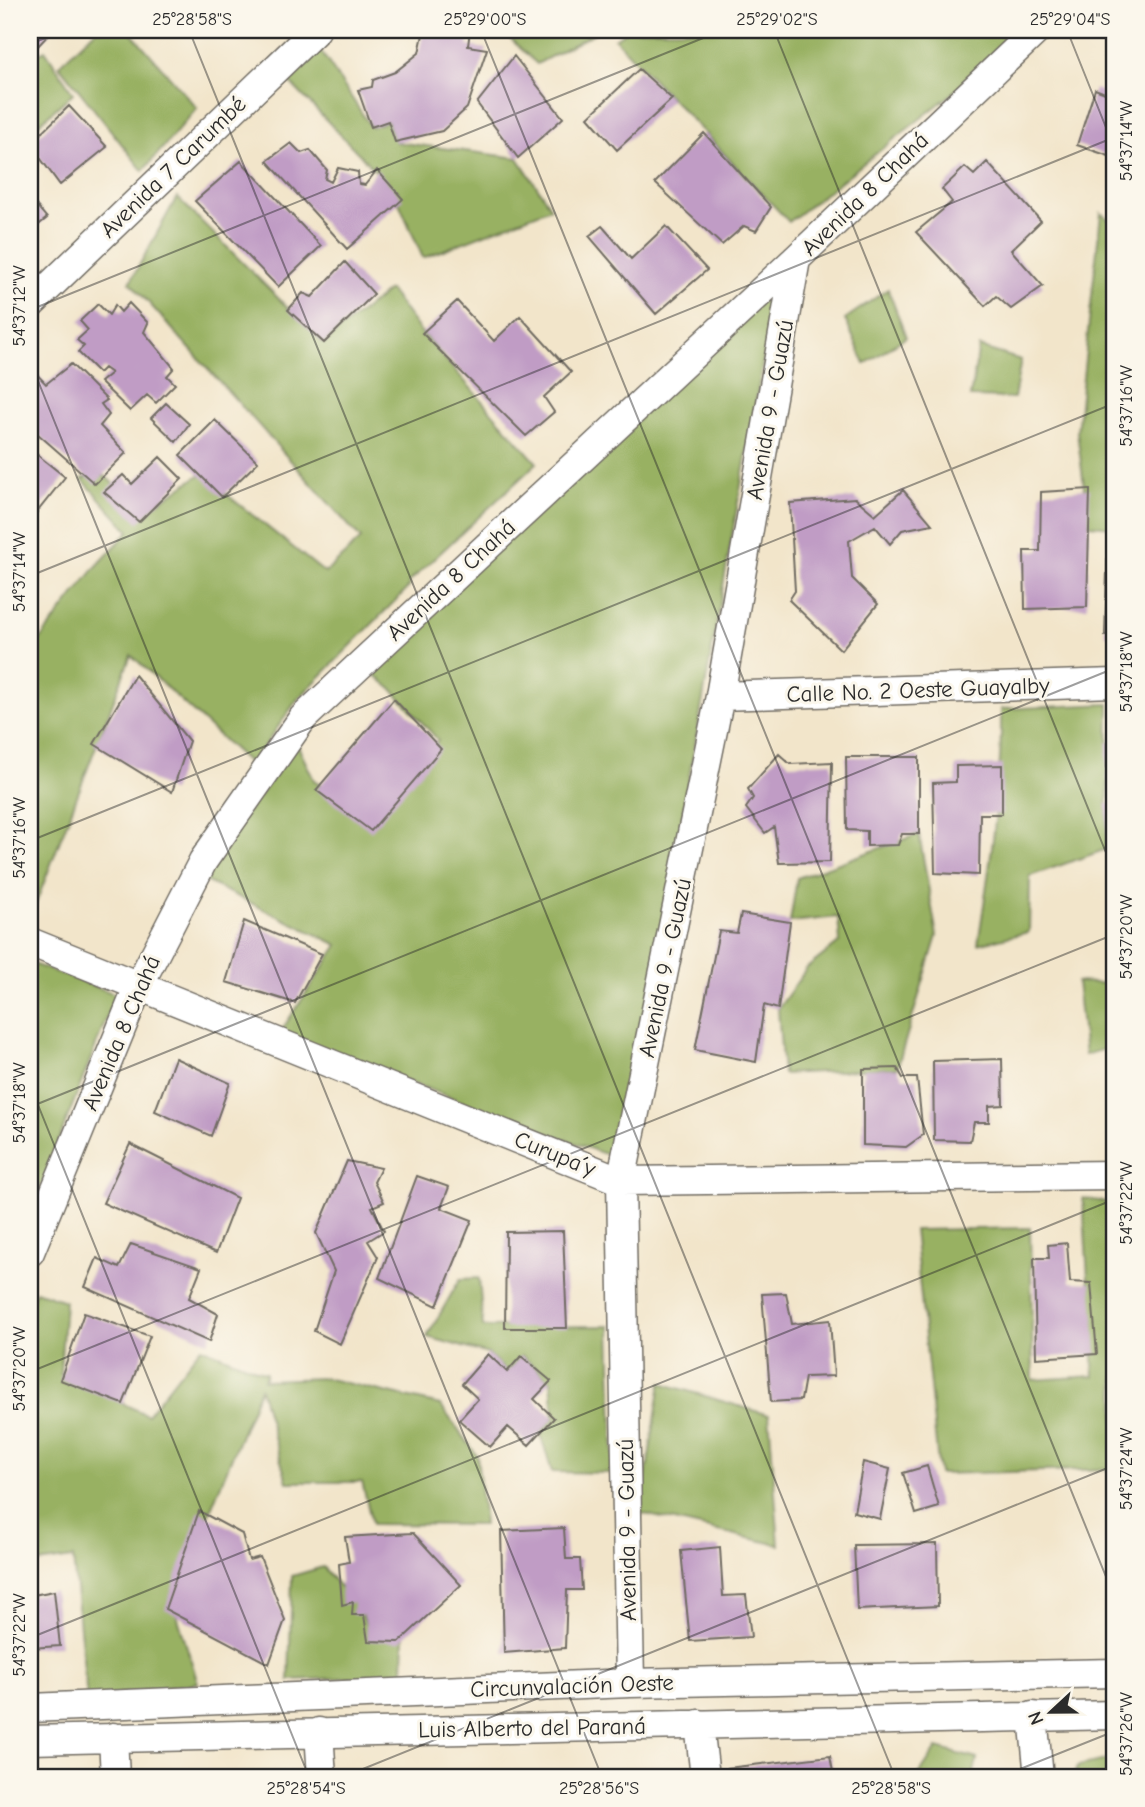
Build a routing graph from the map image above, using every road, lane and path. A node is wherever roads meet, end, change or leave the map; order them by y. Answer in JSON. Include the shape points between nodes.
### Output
{"nodes":[{"id":1,"x":316,"y":30,"type":"edge"},
{"id":2,"x":1037,"y":30,"type":"edge"},
{"id":3,"x":796,"y":259,"type":"junction"},
{"id":4,"x":30,"y":305,"type":"edge"},
{"id":5,"x":1115,"y":683,"type":"edge"},
{"id":6,"x":720,"y":696,"type":"junction"},
{"id":7,"x":30,"y":942,"type":"edge"},
{"id":8,"x":139,"y":985,"type":"junction"},
{"id":9,"x":1115,"y":1175,"type":"edge"},
{"id":10,"x":621,"y":1181,"type":"junction"},
{"id":11,"x":30,"y":1252,"type":"edge"},
{"id":12,"x":1115,"y":1673,"type":"edge"},
{"id":13,"x":630,"y":1683,"type":"junction"},
{"id":14,"x":30,"y":1708,"type":"edge"},
{"id":15,"x":1115,"y":1715,"type":"edge"},
{"id":16,"x":1033,"y":1716,"type":"junction"},
{"id":17,"x":699,"y":1724,"type":"junction"},
{"id":18,"x":319,"y":1732,"type":"junction"},
{"id":19,"x":113,"y":1738,"type":"junction"},
{"id":20,"x":30,"y":1740,"type":"edge"},
{"id":21,"x":115,"y":1777,"type":"edge"},
{"id":22,"x":322,"y":1777,"type":"edge"},
{"id":23,"x":705,"y":1777,"type":"edge"},
{"id":24,"x":1039,"y":1777,"type":"edge"}],
"edges":[{"from":1,"to":4,"type":"street","name":"Avenida 7 Carumbé"},
{"from":2,"to":3,"type":"street","name":"Avenida 8 Chahá"},
{"from":3,"to":6,"type":"street","name":"Avenida 9 - Guazú"},
{"from":3,"to":8,"type":"street","name":"Avenida 8 Chahá","via":[[303,718],[203,861]]},
{"from":5,"to":6,"type":"street","name":"Calle No. 2 Oeste Guayalby"},
{"from":6,"to":10,"type":"street","name":"Avenida 9 - Guazú"},
{"from":7,"to":8,"type":"street","name":"Curupa´y"},
{"from":8,"to":10,"type":"street","name":"Curupa´y"},
{"from":8,"to":11,"type":"street","name":"Avenida 8 Chahá"},
{"from":9,"to":10,"type":"street","name":"Curupa´y"},
{"from":10,"to":13,"type":"street","name":"Avenida 9 - Guazú"},
{"from":12,"to":13,"type":"street","name":"Circunvalación Oeste"},
{"from":13,"to":14,"type":"street","name":"Circunvalación Oeste"},
{"from":15,"to":16,"type":"street","name":"Luis Alberto del Paraná"},
{"from":16,"to":17,"type":"street","name":"Luis Alberto del Paraná"},
{"from":16,"to":24,"type":"street"},
{"from":17,"to":18,"type":"street","name":"Luis Alberto del Paraná"},
{"from":17,"to":23,"type":"street"},
{"from":18,"to":19,"type":"street","name":"Luis Alberto del Paraná"},
{"from":18,"to":22,"type":"street"},
{"from":19,"to":20,"type":"street","name":"Luis Alberto del Paraná"},
{"from":19,"to":21,"type":"street"}]}
